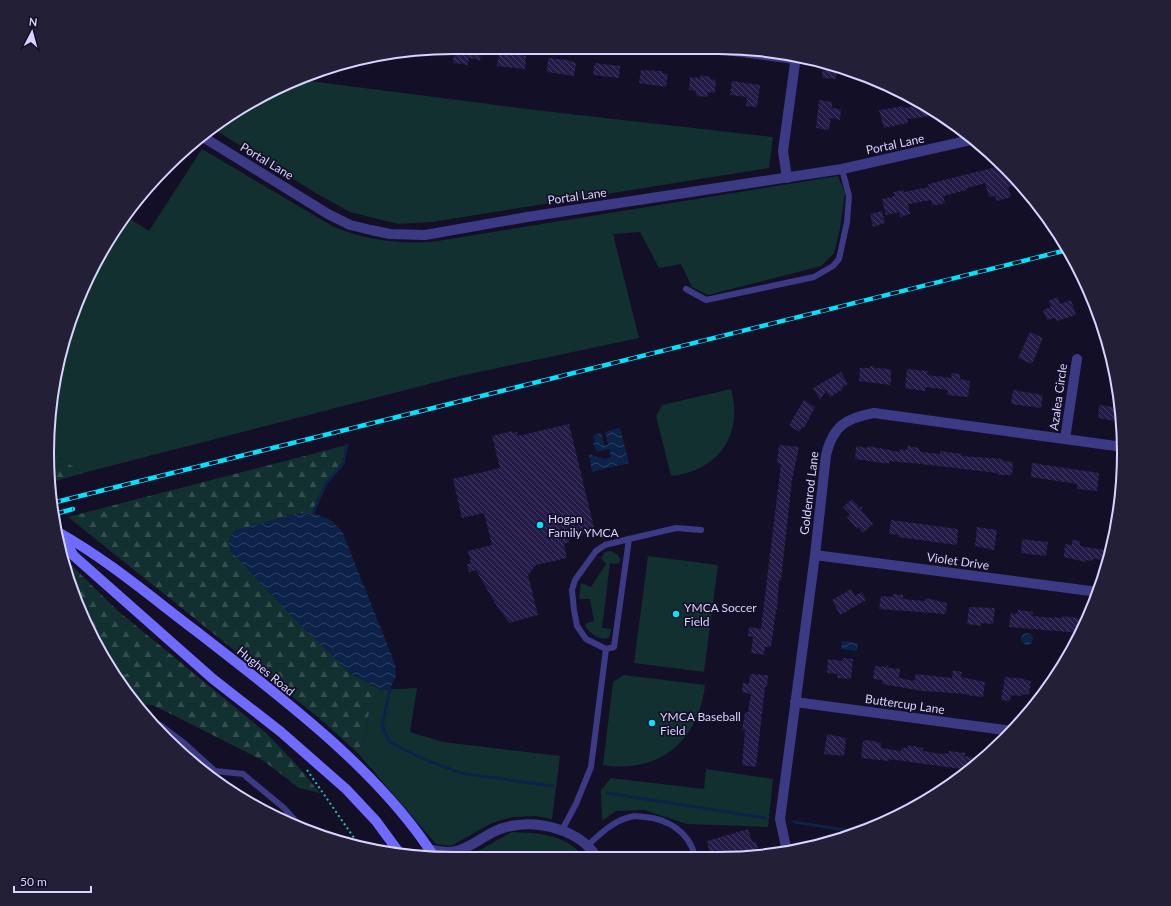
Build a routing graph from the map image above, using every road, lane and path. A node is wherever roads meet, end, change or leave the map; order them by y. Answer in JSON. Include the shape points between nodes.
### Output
{"nodes":[{"id":1,"x":795,"y":62,"type":"edge"},
{"id":2,"x":206,"y":139,"type":"edge"},
{"id":3,"x":968,"y":142,"type":"edge"},
{"id":4,"x":842,"y":169,"type":"junction"},
{"id":5,"x":787,"y":178,"type":"junction"},
{"id":6,"x":686,"y":289,"type":"dead end"},
{"id":7,"x":1077,"y":360,"type":"dead end"},
{"id":8,"x":1066,"y":439,"type":"junction"},
{"id":9,"x":1117,"y":446,"type":"edge"},
{"id":10,"x":701,"y":530,"type":"dead end"},
{"id":11,"x":63,"y":535,"type":"edge"},
{"id":12,"x":629,"y":539,"type":"junction"},
{"id":13,"x":65,"y":542,"type":"edge"},
{"id":14,"x":815,"y":555,"type":"junction"},
{"id":15,"x":1092,"y":591,"type":"edge"},
{"id":16,"x":606,"y":649,"type":"junction"},
{"id":17,"x":795,"y":702,"type":"junction"},
{"id":18,"x":165,"y":729,"type":"edge"},
{"id":19,"x":1005,"y":730,"type":"edge"},
{"id":20,"x":294,"y":819,"type":"edge"},
{"id":21,"x":562,"y":830,"type":"junction"},
{"id":22,"x":587,"y":846,"type":"junction"},
{"id":23,"x":786,"y":846,"type":"edge"},
{"id":24,"x":395,"y":848,"type":"edge"},
{"id":25,"x":430,"y":851,"type":"edge"},
{"id":26,"x":460,"y":852,"type":"edge"},
{"id":27,"x":592,"y":852,"type":"edge"},
{"id":28,"x":694,"y":852,"type":"edge"}],
"edges":[{"from":1,"to":5,"type":"street","via":[[783,151]]},
{"from":2,"to":5,"type":"street","name":"Portal Lane","via":[[328,214],[377,232],[407,235],[425,235]]},
{"from":3,"to":4,"type":"street","name":"Portal Lane"},
{"from":4,"to":5,"type":"street","name":"Portal Lane"},
{"from":4,"to":6,"type":"lane","via":[[849,196],[839,259],[833,266],[814,276],[706,300]]},
{"from":7,"to":8,"type":"street","name":"Azalea Circle"},
{"from":8,"to":9,"type":"street","name":"Goldenrod Lane"},
{"from":8,"to":14,"type":"street","name":"Goldenrod Lane","via":[[874,413],[855,416],[839,427],[829,443]]},
{"from":10,"to":12,"type":"lane","via":[[676,528]]},
{"from":11,"to":25,"type":"main road","name":"Hughes Road","via":[[83,545],[257,679],[349,757],[392,802]]},
{"from":12,"to":16,"type":"lane","via":[[614,647]]},
{"from":12,"to":16,"type":"lane","via":[[605,545],[596,551],[575,580],[572,590],[578,626],[586,639]]},
{"from":13,"to":24,"type":"main road","name":"Hughes Road","via":[[74,556],[213,679],[281,732],[346,789],[376,821]]},
{"from":14,"to":15,"type":"street","name":"Violet Drive"},
{"from":14,"to":17,"type":"street","name":"Goldenrod Lane"},
{"from":16,"to":21,"type":"lane","via":[[591,766],[576,804]]},
{"from":17,"to":19,"type":"street","name":"Buttercup Lane"},
{"from":17,"to":23,"type":"street","name":"Goldenrod Lane","via":[[780,819]]},
{"from":18,"to":20,"type":"lane","via":[[215,771],[243,774]]},
{"from":21,"to":22,"type":"street"},
{"from":21,"to":26,"type":"street","via":[[530,824],[510,826],[480,839]]},
{"from":22,"to":27,"type":"street"},
{"from":22,"to":28,"type":"lane","via":[[613,824],[631,816],[657,818],[679,829]]}]}
